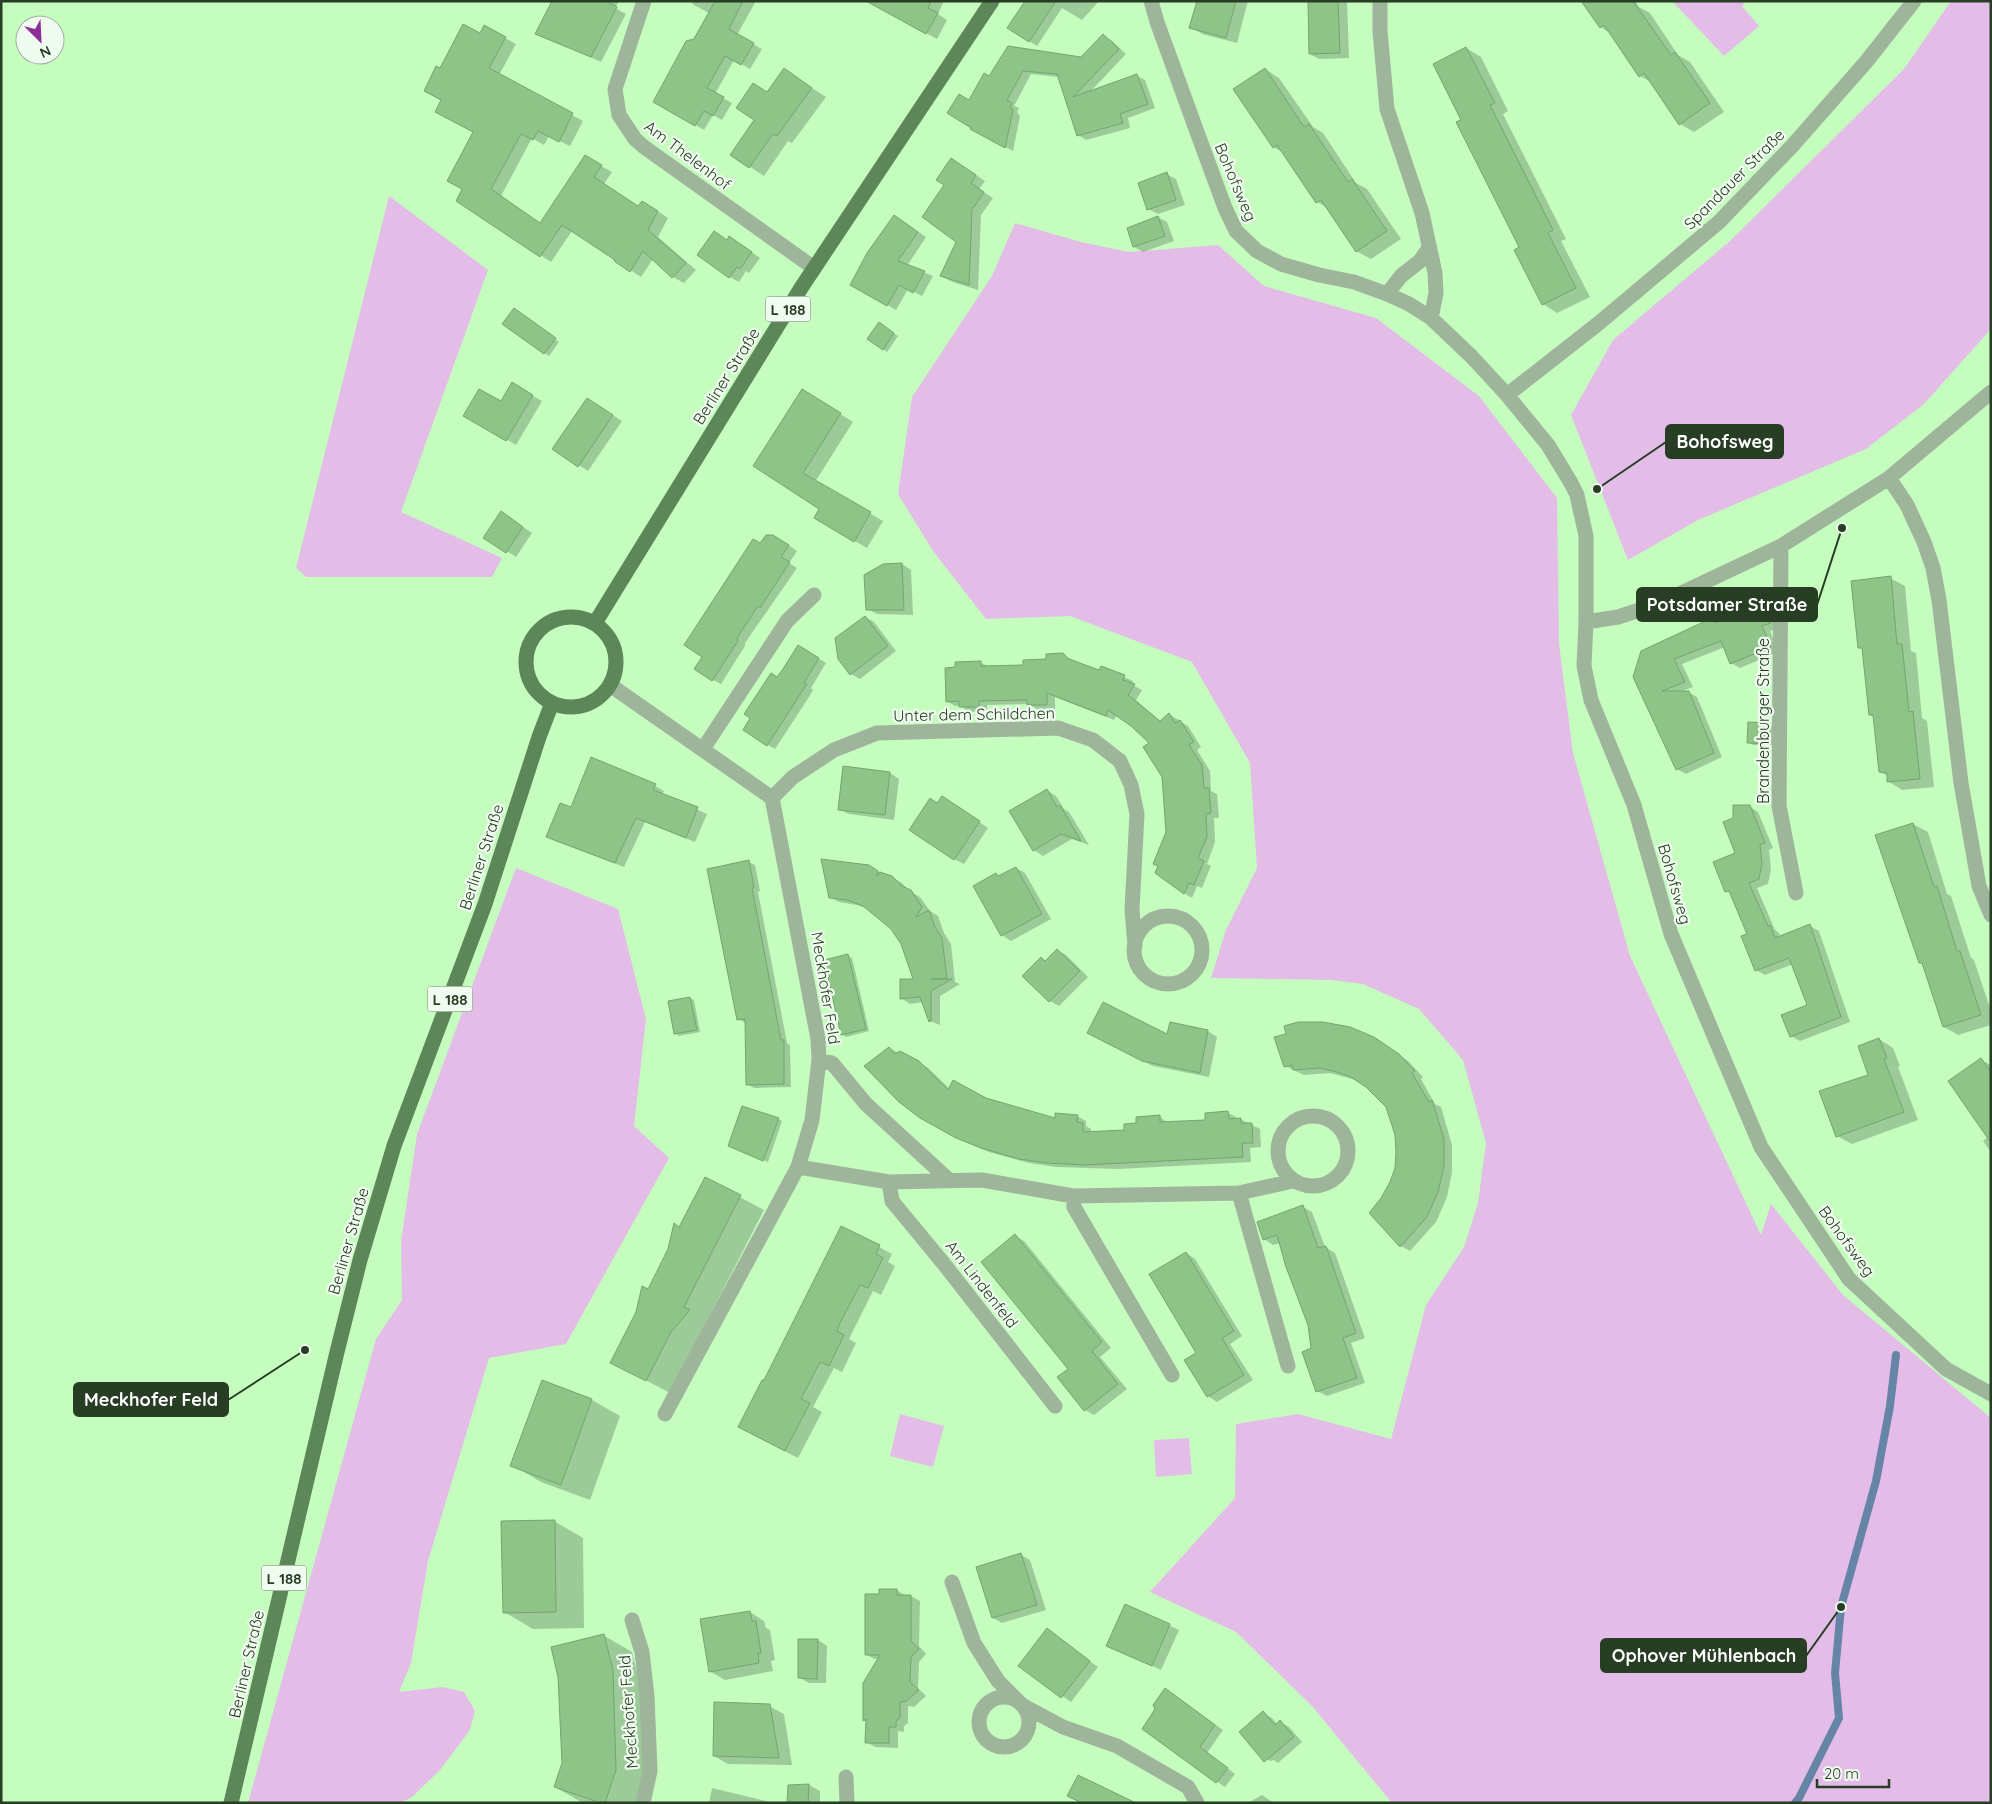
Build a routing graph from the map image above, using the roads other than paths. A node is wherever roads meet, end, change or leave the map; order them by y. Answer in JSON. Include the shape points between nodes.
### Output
{"nodes":[{"id":1,"x":644,"y":1,"type":"edge"},
{"id":2,"x":992,"y":1,"type":"edge"},
{"id":3,"x":1151,"y":1,"type":"edge"},
{"id":4,"x":1380,"y":1,"type":"edge"},
{"id":5,"x":1914,"y":1,"type":"edge"},
{"id":6,"x":1429,"y":248,"type":"junction"},
{"id":7,"x":814,"y":268,"type":"junction"},
{"id":8,"x":1387,"y":294,"type":"junction"},
{"id":9,"x":1431,"y":318,"type":"junction"},
{"id":10,"x":1991,"y":392,"type":"edge"},
{"id":11,"x":1508,"y":395,"type":"junction"},
{"id":12,"x":1888,"y":478,"type":"junction"},
{"id":13,"x":1781,"y":546,"type":"junction"},
{"id":14,"x":814,"y":595,"type":"dead end"},
{"id":15,"x":1586,"y":622,"type":"junction"},
{"id":16,"x":595,"y":623,"type":"junction"},
{"id":17,"x":610,"y":685,"type":"junction"},
{"id":18,"x":552,"y":703,"type":"junction"},
{"id":19,"x":703,"y":749,"type":"junction"},
{"id":20,"x":772,"y":798,"type":"junction"},
{"id":21,"x":1796,"y":893,"type":"dead end"},
{"id":22,"x":1991,"y":915,"type":"edge"},
{"id":23,"x":1135,"y":946,"type":"junction"},
{"id":24,"x":819,"y":1060,"type":"junction"},
{"id":25,"x":798,"y":1167,"type":"junction"},
{"id":26,"x":949,"y":1180,"type":"junction"},
{"id":27,"x":1293,"y":1181,"type":"junction"},
{"id":28,"x":889,"y":1182,"type":"junction"},
{"id":29,"x":1239,"y":1193,"type":"junction"},
{"id":30,"x":1073,"y":1196,"type":"junction"},
{"id":31,"x":1288,"y":1366,"type":"dead end"},
{"id":32,"x":1172,"y":1375,"type":"dead end"},
{"id":33,"x":1991,"y":1394,"type":"edge"},
{"id":34,"x":1055,"y":1406,"type":"dead end"},
{"id":35,"x":665,"y":1414,"type":"dead end"},
{"id":36,"x":952,"y":1582,"type":"dead end"},
{"id":37,"x":632,"y":1620,"type":"dead end"},
{"id":38,"x":846,"y":1777,"type":"dead end"},
{"id":39,"x":231,"y":1803,"type":"edge"},
{"id":40,"x":644,"y":1803,"type":"edge"},
{"id":41,"x":847,"y":1803,"type":"edge"},
{"id":42,"x":1197,"y":1803,"type":"edge"}],
"edges":[{"from":1,"to":7,"type":"street","name":"Am Thelenhof","via":[[615,89],[620,115],[627,129],[644,147]]},
{"from":2,"to":7,"type":"main road","name":"Berliner Straße","number":"L 188"},
{"from":3,"to":8,"type":"street","name":"Bohofsweg","via":[[1196,132],[1236,231],[1257,251],[1281,264],[1354,282]]},
{"from":4,"to":6,"type":"street","via":[[1387,109],[1422,213]]},
{"from":5,"to":11,"type":"street","name":"Spandauer Straße","via":[[1793,146],[1719,222]]},
{"from":6,"to":8,"type":"street"},
{"from":6,"to":9,"type":"street","via":[[1436,293]]},
{"from":7,"to":16,"type":"main road","name":"Berliner Straße","number":"L 188"},
{"from":8,"to":9,"type":"street","name":"Bohofsweg"},
{"from":9,"to":11,"type":"street","name":"Bohofsweg"},
{"from":10,"to":12,"type":"street"},
{"from":11,"to":15,"type":"street","name":"Bohofsweg","via":[[1548,445],[1577,496],[1586,536]]},
{"from":12,"to":13,"type":"street"},
{"from":12,"to":22,"type":"street","via":[[1907,506],[1933,568],[1961,784],[1979,886]]},
{"from":13,"to":15,"type":"street","via":[[1658,604],[1618,617]]},
{"from":13,"to":21,"type":"street","name":"Brandenburger Straße","via":[[1779,806]]},
{"from":14,"to":19,"type":"street","via":[[786,621]]},
{"from":15,"to":33,"type":"street","name":"Bohofsweg","via":[[1584,666],[1591,700],[1634,805],[1671,934],[1761,1147],[1849,1278],[1946,1369]]},
{"from":16,"to":17,"type":"main road","via":[[611,642],[616,656]]},
{"from":16,"to":18,"type":"main road","via":[[574,617],[559,619],[544,625],[533,637],[526,651],[529,682],[538,695]]},
{"from":17,"to":18,"type":"main road","via":[[591,703],[564,707]]},
{"from":17,"to":19,"type":"street"},
{"from":18,"to":39,"type":"main road","name":"Berliner Straße","number":"L 188","via":[[485,904],[394,1146],[360,1260]]},
{"from":19,"to":20,"type":"street"},
{"from":20,"to":23,"type":"street","name":"Unter dem Schildchen","via":[[793,777],[834,750],[876,733],[1058,728],[1092,740],[1120,761],[1132,785],[1137,814],[1132,910]]},
{"from":20,"to":24,"type":"street","name":"Meckhofer Feld","via":[[802,948]]},
{"from":23,"to":23,"type":"street","name":"Unter dem Schildchen","via":[[1145,925],[1166,916],[1188,922],[1201,940],[1202,952],[1200,962],[1186,979],[1165,984],[1145,975],[1135,956]]},
{"from":24,"to":25,"type":"street","name":"Meckhofer Feld","via":[[812,1120]]},
{"from":24,"to":26,"type":"street","via":[[832,1063],[866,1104]]},
{"from":25,"to":28,"type":"street"},
{"from":25,"to":35,"type":"street","name":"Meckhofer Feld"},
{"from":26,"to":28,"type":"street"},
{"from":26,"to":30,"type":"street","via":[[982,1180]]},
{"from":27,"to":27,"type":"street","via":[[1316,1187],[1327,1184],[1344,1168],[1348,1146],[1344,1135],[1327,1119],[1304,1117],[1285,1130],[1279,1140],[1279,1163]]},
{"from":27,"to":29,"type":"street"},
{"from":28,"to":34,"type":"street","name":"Am Lindenfeld","via":[[892,1201]]},
{"from":29,"to":30,"type":"street"},
{"from":29,"to":31,"type":"street"},
{"from":30,"to":32,"type":"street","via":[[1074,1207]]},
{"from":36,"to":42,"type":"street","via":[[974,1643],[998,1681],[1022,1704],[1063,1727],[1117,1746],[1188,1787]]},
{"from":37,"to":40,"type":"street","name":"Meckhofer Feld","via":[[642,1652],[647,1696],[650,1770]]},
{"from":38,"to":41,"type":"street"}]}
